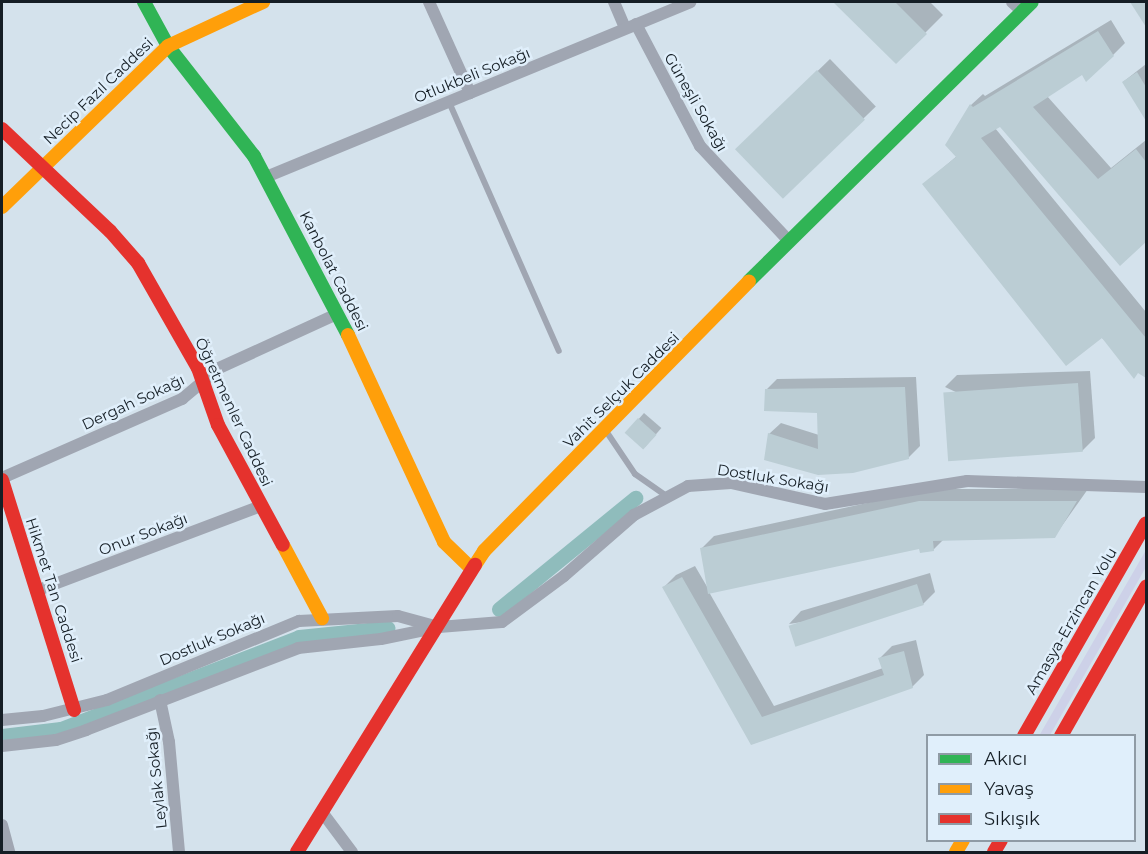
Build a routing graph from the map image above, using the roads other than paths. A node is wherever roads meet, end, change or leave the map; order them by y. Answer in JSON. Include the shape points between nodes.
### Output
{"nodes":[{"id":1,"x":144,"y":2,"type":"edge"},
{"id":2,"x":429,"y":2,"type":"edge"},
{"id":3,"x":614,"y":2,"type":"edge"},
{"id":4,"x":690,"y":2,"type":"edge"},
{"id":5,"x":254,"y":3,"type":"edge"},
{"id":6,"x":1022,"y":5,"type":"edge"},
{"id":7,"x":630,"y":26,"type":"junction"},
{"id":8,"x":168,"y":46,"type":"junction"},
{"id":9,"x":470,"y":93,"type":"junction"},
{"id":10,"x":449,"y":101,"type":"junction"},
{"id":11,"x":2,"y":129,"type":"edge"},
{"id":12,"x":43,"y":167,"type":"junction"},
{"id":13,"x":266,"y":177,"type":"junction"},
{"id":14,"x":2,"y":207,"type":"edge"},
{"id":15,"x":788,"y":240,"type":"junction"},
{"id":16,"x":337,"y":314,"type":"junction"},
{"id":17,"x":559,"y":351,"type":"dead end"},
{"id":18,"x":203,"y":381,"type":"junction"},
{"id":19,"x":606,"y":430,"type":"junction"},
{"id":20,"x":2,"y":479,"type":"edge"},
{"id":21,"x":1146,"y":487,"type":"edge"},
{"id":22,"x":666,"y":496,"type":"junction"},
{"id":23,"x":261,"y":506,"type":"junction"},
{"id":24,"x":7,"y":520,"type":"edge"},
{"id":25,"x":1146,"y":523,"type":"edge"},
{"id":26,"x":471,"y":568,"type":"junction"},
{"id":27,"x":1146,"y":587,"type":"edge"},
{"id":28,"x":36,"y":591,"type":"junction"},
{"id":29,"x":322,"y":618,"type":"junction"},
{"id":30,"x":439,"y":627,"type":"junction"},
{"id":31,"x":160,"y":700,"type":"junction"},
{"id":32,"x":74,"y":710,"type":"junction"},
{"id":33,"x":2,"y":720,"type":"edge"},
{"id":34,"x":1025,"y":734,"type":"edge"},
{"id":35,"x":1062,"y":734,"type":"edge"},
{"id":36,"x":2,"y":746,"type":"edge"},
{"id":37,"x":322,"y":812,"type":"junction"},
{"id":38,"x":2,"y":825,"type":"edge"},
{"id":39,"x":9,"y":852,"type":"edge"},
{"id":40,"x":179,"y":852,"type":"edge"},
{"id":41,"x":297,"y":852,"type":"edge"},
{"id":42,"x":352,"y":852,"type":"edge"}],
"edges":[{"from":1,"to":8,"type":"main road","name":"Kanbolat Caddesi"},
{"from":2,"to":9,"type":"street"},
{"from":3,"to":7,"type":"street","name":"Güneşli Sokağı"},
{"from":4,"to":7,"type":"street","name":"Otlukbeli Sokağı"},
{"from":5,"to":8,"type":"main road","name":"Necip Fazıl Caddesi"},
{"from":6,"to":15,"type":"main road","name":"Vahit Selçuk Caddesi"},
{"from":7,"to":9,"type":"street","name":"Otlukbeli Sokağı"},
{"from":7,"to":15,"type":"street","name":"Güneşli Sokağı","via":[[700,146]]},
{"from":8,"to":12,"type":"main road","name":"Necip Fazıl Caddesi"},
{"from":8,"to":13,"type":"main road","name":"Kanbolat Caddesi","via":[[244,140]]},
{"from":9,"to":10,"type":"street","name":"Otlukbeli Sokağı"},
{"from":10,"to":13,"type":"street","name":"Otlukbeli Sokağı"},
{"from":10,"to":17,"type":"lane"},
{"from":11,"to":12,"type":"main road","name":"Öğretmenler Caddesi"},
{"from":12,"to":14,"type":"main road","name":"Necip Fazıl Caddesi"},
{"from":12,"to":18,"type":"main road","name":"Öğretmenler Caddesi","via":[[138,263]]},
{"from":13,"to":16,"type":"main road","name":"Kanbolat Caddesi"},
{"from":15,"to":19,"type":"main road","name":"Vahit Selçuk Caddesi"},
{"from":16,"to":18,"type":"street","name":"Dergah Sokağı","via":[[233,360]]},
{"from":16,"to":26,"type":"main road","name":"Kanbolat Caddesi","via":[[444,542]]},
{"from":18,"to":20,"type":"street","name":"Dergah Sokağı","via":[[182,399]]},
{"from":18,"to":23,"type":"main road","name":"Öğretmenler Caddesi","via":[[218,425]]},
{"from":19,"to":22,"type":"lane","via":[[635,474]]},
{"from":19,"to":26,"type":"main road","name":"Vahit Selçuk Caddesi"},
{"from":20,"to":24,"type":"main road","name":"Hikmet Tan Caddesi"},
{"from":21,"to":22,"type":"street","name":"Dostluk Sokağı","via":[[967,481],[825,504],[712,482]]},
{"from":22,"to":30,"type":"street","name":"Dostluk Sokağı","via":[[634,515],[564,576],[502,622]]},
{"from":23,"to":28,"type":"street","name":"Onur Sokağı"},
{"from":23,"to":29,"type":"main road","name":"Öğretmenler Caddesi"},
{"from":24,"to":28,"type":"main road","name":"Hikmet Tan Caddesi"},
{"from":25,"to":34,"type":"main road","name":"Amasya-Erzincan Yolu"},
{"from":26,"to":30,"type":"main road","name":"Vahit Selçuk Caddesi"},
{"from":27,"to":35,"type":"main road"},
{"from":28,"to":32,"type":"main road","name":"Hikmet Tan Caddesi"},
{"from":29,"to":30,"type":"street","name":"Dostluk Sokağı","via":[[398,616]]},
{"from":29,"to":32,"type":"street","name":"Dostluk Sokağı","via":[[275,628]]},
{"from":30,"to":31,"type":"street","name":"Dostluk Sokağı","via":[[381,639],[298,648]]},
{"from":30,"to":37,"type":"main road","name":"Vahit Selçuk Caddesi"},
{"from":31,"to":36,"type":"street","name":"Dostluk Sokağı","via":[[63,738]]},
{"from":31,"to":40,"type":"street","name":"Leylak Sokağı","via":[[169,742]]},
{"from":32,"to":33,"type":"street","name":"Dostluk Sokağı"},
{"from":37,"to":41,"type":"main road","name":"Vahit Selçuk Caddesi"},
{"from":37,"to":42,"type":"street"},
{"from":38,"to":39,"type":"street"}]}
